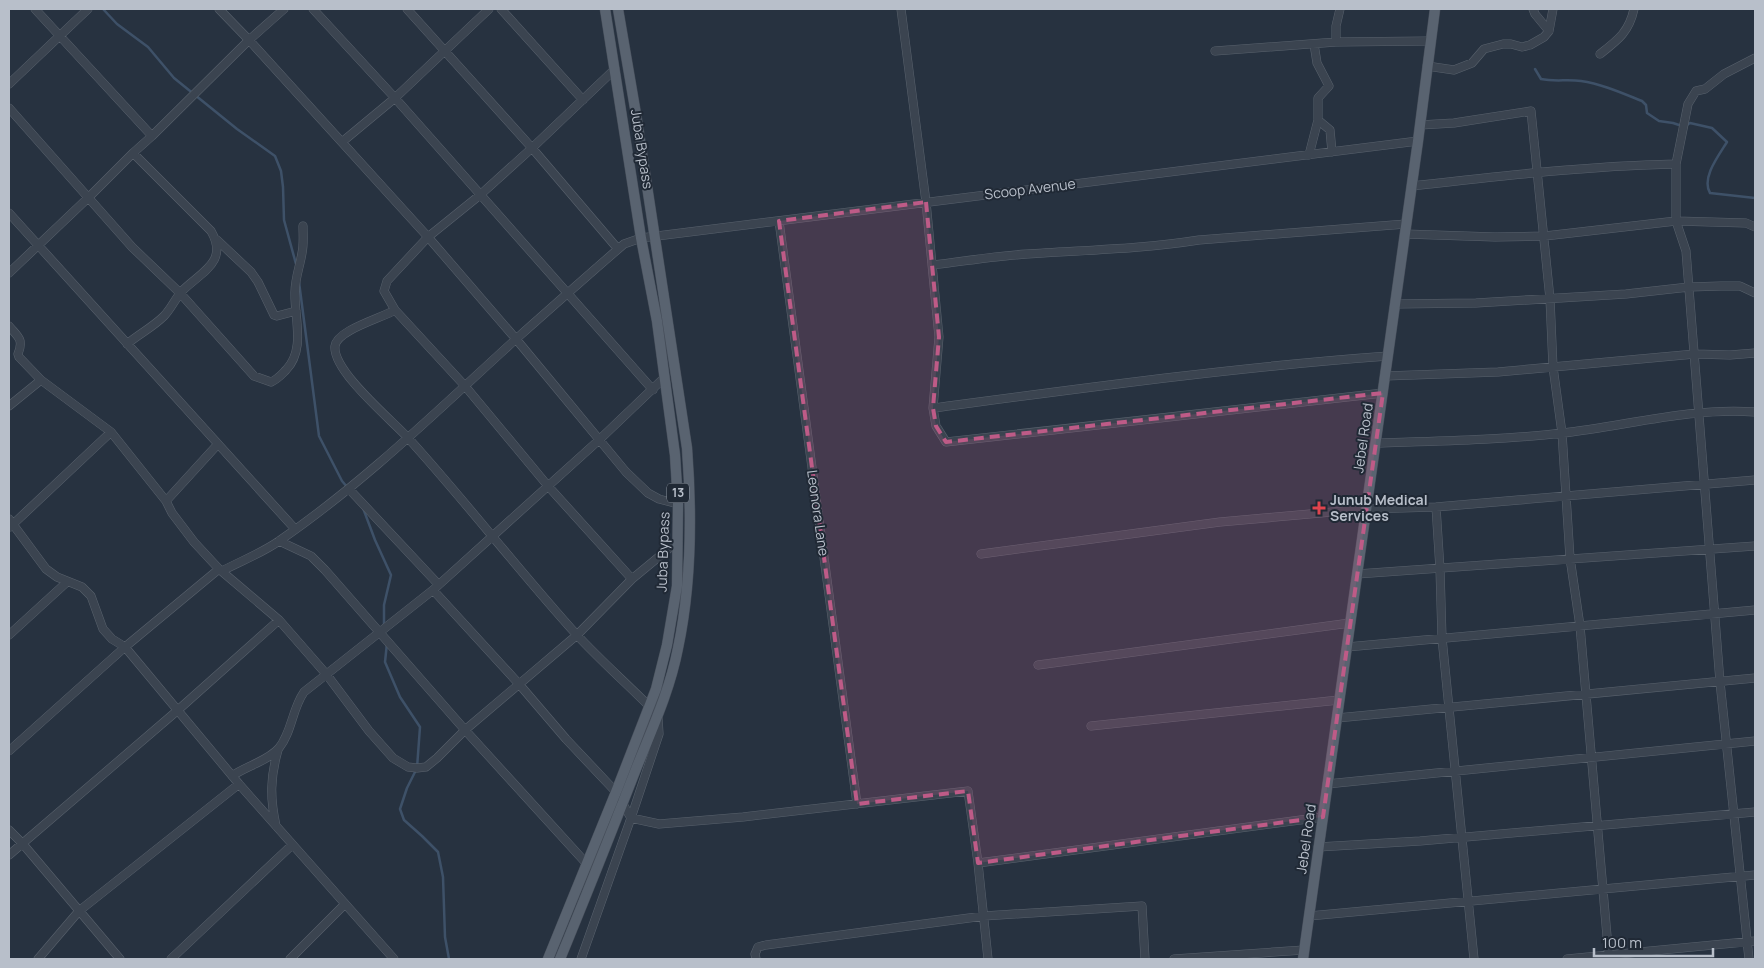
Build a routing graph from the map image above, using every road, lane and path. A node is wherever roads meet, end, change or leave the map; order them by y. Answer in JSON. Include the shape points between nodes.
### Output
{"nodes":[{"id":1,"x":35,"y":9,"type":"edge"},
{"id":2,"x":88,"y":9,"type":"edge"},
{"id":3,"x":219,"y":9,"type":"edge"},
{"id":4,"x":284,"y":9,"type":"edge"},
{"id":5,"x":313,"y":9,"type":"edge"},
{"id":6,"x":407,"y":9,"type":"edge"},
{"id":7,"x":489,"y":9,"type":"edge"},
{"id":8,"x":501,"y":9,"type":"edge"},
{"id":9,"x":605,"y":9,"type":"edge"},
{"id":10,"x":618,"y":9,"type":"edge"},
{"id":11,"x":901,"y":9,"type":"edge"},
{"id":12,"x":1340,"y":9,"type":"edge"},
{"id":13,"x":1434,"y":9,"type":"edge"},
{"id":14,"x":1533,"y":9,"type":"edge"},
{"id":15,"x":1552,"y":9,"type":"edge"},
{"id":16,"x":1634,"y":9,"type":"edge"},
{"id":17,"x":1549,"y":31,"type":"junction"},
{"id":18,"x":60,"y":36,"type":"junction"},
{"id":19,"x":250,"y":40,"type":"junction"},
{"id":20,"x":1430,"y":41,"type":"junction"},
{"id":21,"x":1336,"y":42,"type":"junction"},
{"id":22,"x":1314,"y":44,"type":"junction"},
{"id":23,"x":1215,"y":51,"type":"dead end"},
{"id":24,"x":445,"y":52,"type":"junction"},
{"id":25,"x":1600,"y":54,"type":"dead end"},
{"id":26,"x":1755,"y":58,"type":"edge"},
{"id":27,"x":1427,"y":66,"type":"junction"},
{"id":28,"x":615,"y":69,"type":"junction"},
{"id":29,"x":9,"y":84,"type":"edge"},
{"id":30,"x":396,"y":98,"type":"junction"},
{"id":31,"x":583,"y":100,"type":"junction"},
{"id":32,"x":9,"y":108,"type":"edge"},
{"id":33,"x":1318,"y":120,"type":"junction"},
{"id":34,"x":1420,"y":125,"type":"junction"},
{"id":35,"x":152,"y":136,"type":"junction"},
{"id":36,"x":1418,"y":140,"type":"junction"},
{"id":37,"x":342,"y":142,"type":"junction"},
{"id":38,"x":532,"y":148,"type":"junction"},
{"id":39,"x":1332,"y":152,"type":"junction"},
{"id":40,"x":133,"y":153,"type":"junction"},
{"id":41,"x":1309,"y":155,"type":"junction"},
{"id":42,"x":1676,"y":164,"type":"junction"},
{"id":43,"x":1537,"y":172,"type":"junction"},
{"id":44,"x":1412,"y":186,"type":"junction"},
{"id":45,"x":480,"y":195,"type":"junction"},
{"id":46,"x":89,"y":197,"type":"junction"},
{"id":47,"x":926,"y":202,"type":"junction"},
{"id":48,"x":9,"y":213,"type":"edge"},
{"id":49,"x":779,"y":221,"type":"junction"},
{"id":50,"x":1676,"y":221,"type":"junction"},
{"id":51,"x":303,"y":226,"type":"dead end"},
{"id":52,"x":1755,"y":226,"type":"edge"},
{"id":53,"x":1406,"y":229,"type":"junction"},
{"id":54,"x":1545,"y":236,"type":"junction"},
{"id":55,"x":428,"y":237,"type":"junction"},
{"id":56,"x":655,"y":237,"type":"junction"},
{"id":57,"x":641,"y":238,"type":"junction"},
{"id":58,"x":217,"y":240,"type":"junction"},
{"id":59,"x":37,"y":245,"type":"junction"},
{"id":60,"x":618,"y":249,"type":"junction"},
{"id":61,"x":933,"y":265,"type":"junction"},
{"id":62,"x":9,"y":273,"type":"edge"},
{"id":63,"x":1689,"y":287,"type":"junction"},
{"id":64,"x":180,"y":293,"type":"junction"},
{"id":65,"x":1755,"y":293,"type":"edge"},
{"id":66,"x":567,"y":294,"type":"junction"},
{"id":67,"x":1550,"y":299,"type":"junction"},
{"id":68,"x":1395,"y":304,"type":"junction"},
{"id":69,"x":395,"y":310,"type":"junction"},
{"id":70,"x":296,"y":311,"type":"junction"},
{"id":71,"x":9,"y":326,"type":"edge"},
{"id":72,"x":516,"y":339,"type":"junction"},
{"id":73,"x":128,"y":344,"type":"junction"},
{"id":74,"x":1694,"y":354,"type":"junction"},
{"id":75,"x":1755,"y":354,"type":"edge"},
{"id":76,"x":1388,"y":356,"type":"junction"},
{"id":77,"x":1553,"y":366,"type":"junction"},
{"id":78,"x":1385,"y":376,"type":"junction"},
{"id":79,"x":664,"y":378,"type":"junction"},
{"id":80,"x":41,"y":380,"type":"junction"},
{"id":81,"x":465,"y":386,"type":"junction"},
{"id":82,"x":653,"y":390,"type":"junction"},
{"id":83,"x":1383,"y":393,"type":"junction"},
{"id":84,"x":9,"y":406,"type":"edge"},
{"id":85,"x":933,"y":408,"type":"junction"},
{"id":86,"x":1755,"y":412,"type":"edge"},
{"id":87,"x":1699,"y":413,"type":"junction"},
{"id":88,"x":111,"y":432,"type":"junction"},
{"id":89,"x":1562,"y":434,"type":"junction"},
{"id":90,"x":409,"y":439,"type":"junction"},
{"id":91,"x":599,"y":440,"type":"junction"},
{"id":92,"x":1376,"y":442,"type":"junction"},
{"id":93,"x":218,"y":444,"type":"junction"},
{"id":94,"x":1755,"y":480,"type":"edge"},
{"id":95,"x":1705,"y":484,"type":"junction"},
{"id":96,"x":548,"y":486,"type":"junction"},
{"id":97,"x":348,"y":489,"type":"junction"},
{"id":98,"x":1566,"y":495,"type":"junction"},
{"id":99,"x":166,"y":502,"type":"junction"},
{"id":100,"x":678,"y":504,"type":"junction"},
{"id":101,"x":1436,"y":507,"type":"junction"},
{"id":102,"x":1366,"y":509,"type":"junction"},
{"id":103,"x":10,"y":524,"type":"edge"},
{"id":104,"x":295,"y":529,"type":"junction"},
{"id":105,"x":492,"y":537,"type":"junction"},
{"id":106,"x":279,"y":541,"type":"junction"},
{"id":107,"x":678,"y":541,"type":"junction"},
{"id":108,"x":1755,"y":546,"type":"edge"},
{"id":109,"x":1710,"y":549,"type":"junction"},
{"id":110,"x":980,"y":554,"type":"dead end"},
{"id":111,"x":1570,"y":558,"type":"junction"},
{"id":112,"x":1440,"y":569,"type":"junction"},
{"id":113,"x":221,"y":570,"type":"junction"},
{"id":114,"x":1357,"y":574,"type":"junction"},
{"id":115,"x":632,"y":579,"type":"junction"},
{"id":116,"x":67,"y":582,"type":"junction"},
{"id":117,"x":436,"y":587,"type":"junction"},
{"id":118,"x":1755,"y":610,"type":"edge"},
{"id":119,"x":1715,"y":614,"type":"junction"},
{"id":120,"x":279,"y":620,"type":"junction"},
{"id":121,"x":1350,"y":623,"type":"junction"},
{"id":122,"x":1580,"y":626,"type":"junction"},
{"id":123,"x":380,"y":633,"type":"junction"},
{"id":124,"x":9,"y":635,"type":"edge"},
{"id":125,"x":577,"y":635,"type":"junction"},
{"id":126,"x":1442,"y":638,"type":"junction"},
{"id":127,"x":125,"y":647,"type":"junction"},
{"id":128,"x":1347,"y":647,"type":"junction"},
{"id":129,"x":1038,"y":665,"type":"dead end"},
{"id":130,"x":327,"y":675,"type":"junction"},
{"id":131,"x":1755,"y":678,"type":"edge"},
{"id":132,"x":1720,"y":682,"type":"junction"},
{"id":133,"x":519,"y":684,"type":"junction"},
{"id":134,"x":1586,"y":694,"type":"junction"},
{"id":135,"x":1339,"y":700,"type":"junction"},
{"id":136,"x":649,"y":706,"type":"junction"},
{"id":137,"x":1448,"y":708,"type":"junction"},
{"id":138,"x":178,"y":710,"type":"junction"},
{"id":139,"x":658,"y":715,"type":"junction"},
{"id":140,"x":1337,"y":718,"type":"junction"},
{"id":141,"x":1091,"y":726,"type":"dead end"},
{"id":142,"x":465,"y":730,"type":"junction"},
{"id":143,"x":1755,"y":741,"type":"edge"},
{"id":144,"x":1727,"y":744,"type":"junction"},
{"id":145,"x":278,"y":750,"type":"junction"},
{"id":146,"x":9,"y":751,"type":"edge"},
{"id":147,"x":1591,"y":757,"type":"junction"},
{"id":148,"x":1455,"y":771,"type":"junction"},
{"id":149,"x":232,"y":776,"type":"junction"},
{"id":150,"x":239,"y":784,"type":"junction"},
{"id":151,"x":1328,"y":784,"type":"junction"},
{"id":152,"x":616,"y":792,"type":"junction"},
{"id":153,"x":623,"y":803,"type":"junction"},
{"id":154,"x":857,"y":804,"type":"junction"},
{"id":155,"x":1755,"y":812,"type":"edge"},
{"id":156,"x":1733,"y":814,"type":"junction"},
{"id":157,"x":632,"y":818,"type":"junction"},
{"id":158,"x":1323,"y":818,"type":"junction"},
{"id":159,"x":1597,"y":826,"type":"junction"},
{"id":160,"x":276,"y":827,"type":"junction"},
{"id":161,"x":9,"y":830,"type":"edge"},
{"id":162,"x":1462,"y":838,"type":"junction"},
{"id":163,"x":22,"y":843,"type":"junction"},
{"id":164,"x":292,"y":845,"type":"junction"},
{"id":165,"x":1318,"y":847,"type":"junction"},
{"id":166,"x":9,"y":855,"type":"edge"},
{"id":167,"x":978,"y":862,"type":"junction"},
{"id":168,"x":586,"y":863,"type":"junction"},
{"id":169,"x":1755,"y":875,"type":"edge"},
{"id":170,"x":1740,"y":876,"type":"junction"},
{"id":171,"x":1603,"y":889,"type":"junction"},
{"id":172,"x":1468,"y":901,"type":"junction"},
{"id":173,"x":345,"y":904,"type":"junction"},
{"id":174,"x":79,"y":911,"type":"junction"},
{"id":175,"x":984,"y":916,"type":"junction"},
{"id":176,"x":1309,"y":916,"type":"junction"},
{"id":177,"x":1751,"y":942,"type":"edge"},
{"id":178,"x":1303,"y":954,"type":"edge"},
{"id":179,"x":1609,"y":957,"type":"edge"},
{"id":180,"x":38,"y":959,"type":"edge"},
{"id":181,"x":120,"y":959,"type":"edge"},
{"id":182,"x":171,"y":959,"type":"edge"},
{"id":183,"x":290,"y":959,"type":"edge"},
{"id":184,"x":394,"y":959,"type":"edge"},
{"id":185,"x":548,"y":959,"type":"edge"},
{"id":186,"x":560,"y":959,"type":"edge"},
{"id":187,"x":581,"y":959,"type":"edge"},
{"id":188,"x":746,"y":959,"type":"edge"},
{"id":189,"x":756,"y":959,"type":"edge"},
{"id":190,"x":988,"y":959,"type":"edge"},
{"id":191,"x":1145,"y":959,"type":"edge"},
{"id":192,"x":1174,"y":959,"type":"edge"},
{"id":193,"x":1474,"y":959,"type":"edge"},
{"id":194,"x":1567,"y":959,"type":"edge"},
{"id":195,"x":1749,"y":959,"type":"edge"}],
"edges":[{"from":1,"to":18,"type":"street"},
{"from":2,"to":18,"type":"street"},
{"from":3,"to":19,"type":"street"},
{"from":4,"to":19,"type":"street"},
{"from":5,"to":30,"type":"street"},
{"from":6,"to":24,"type":"street"},
{"from":7,"to":24,"type":"street"},
{"from":8,"to":31,"type":"street"},
{"from":9,"to":28,"type":"main road","name":"Juba Bypass","number":"13"},
{"from":10,"to":56,"type":"main road","name":"Juba Bypass"},
{"from":11,"to":47,"type":"street"},
{"from":12,"to":21,"type":"street"},
{"from":13,"to":20,"type":"main road","name":"Jebel Road"},
{"from":14,"to":17,"type":"street"},
{"from":15,"to":17,"type":"street"},
{"from":16,"to":25,"type":"street","via":[[1631,24],[1616,42]]},
{"from":17,"to":27,"type":"street","via":[[1524,47],[1503,44],[1484,49],[1464,68],[1449,70]]},
{"from":18,"to":29,"type":"street"},
{"from":18,"to":35,"type":"street"},
{"from":19,"to":35,"type":"street"},
{"from":19,"to":37,"type":"street"},
{"from":20,"to":21,"type":"street"},
{"from":20,"to":27,"type":"main road","name":"Jebel Road"},
{"from":21,"to":22,"type":"street"},
{"from":22,"to":23,"type":"street"},
{"from":22,"to":33,"type":"street","via":[[1317,63],[1329,86],[1318,98]]},
{"from":24,"to":30,"type":"street"},
{"from":24,"to":38,"type":"street"},
{"from":26,"to":42,"type":"street","via":[[1724,74],[1705,89],[1696,91],[1688,104]]},
{"from":27,"to":34,"type":"main road","name":"Jebel Road"},
{"from":28,"to":31,"type":"street"},
{"from":28,"to":57,"type":"main road","name":"Juba Bypass","number":"13"},
{"from":30,"to":37,"type":"street"},
{"from":30,"to":45,"type":"street"},
{"from":31,"to":38,"type":"street"},
{"from":32,"to":46,"type":"street"},
{"from":33,"to":39,"type":"street","via":[[1330,130]]},
{"from":33,"to":41,"type":"street"},
{"from":34,"to":36,"type":"main road","name":"Jebel Road"},
{"from":34,"to":43,"type":"street","via":[[1454,123],[1531,110]]},
{"from":35,"to":40,"type":"street"},
{"from":36,"to":39,"type":"street","name":"Scoop Avenue"},
{"from":36,"to":44,"type":"main road","name":"Jebel Road"},
{"from":37,"to":55,"type":"street"},
{"from":38,"to":45,"type":"street"},
{"from":38,"to":60,"type":"street"},
{"from":39,"to":41,"type":"street","name":"Scoop Avenue"},
{"from":40,"to":46,"type":"street"},
{"from":40,"to":58,"type":"street"},
{"from":41,"to":47,"type":"street","name":"Scoop Avenue"},
{"from":42,"to":43,"type":"street"},
{"from":42,"to":50,"type":"street"},
{"from":43,"to":44,"type":"street"},
{"from":43,"to":54,"type":"street"},
{"from":44,"to":53,"type":"main road","name":"Jebel Road"},
{"from":45,"to":55,"type":"street"},
{"from":45,"to":66,"type":"street"},
{"from":46,"to":59,"type":"street"},
{"from":46,"to":64,"type":"street","via":[[132,247]]},
{"from":47,"to":49,"type":"street","name":"Scoop Avenue"},
{"from":47,"to":61,"type":"street"},
{"from":48,"to":59,"type":"street"},
{"from":49,"to":56,"type":"street","name":"Scoop Avenue"},
{"from":49,"to":154,"type":"street","name":"Leonora Lane"},
{"from":50,"to":52,"type":"street"},
{"from":50,"to":54,"type":"street"},
{"from":50,"to":63,"type":"street","via":[[1686,251]]},
{"from":51,"to":70,"type":"street","via":[[295,292]]},
{"from":53,"to":54,"type":"street","via":[[1495,237]]},
{"from":53,"to":61,"type":"street","via":[[1199,240]]},
{"from":53,"to":68,"type":"main road","name":"Jebel Road"},
{"from":54,"to":67,"type":"street"},
{"from":55,"to":69,"type":"street","via":[[384,286],[387,299]]},
{"from":55,"to":72,"type":"street"},
{"from":56,"to":57,"type":"street","name":"Scoop Avenue"},
{"from":56,"to":139,"type":"main road","name":"Juba Bypass","via":[[687,448],[691,531],[680,639]]},
{"from":57,"to":60,"type":"street"},
{"from":57,"to":79,"type":"main road","name":"Juba Bypass","number":"13"},
{"from":58,"to":64,"type":"street","via":[[214,263]]},
{"from":58,"to":70,"type":"street","via":[[251,272],[274,314],[278,316]]},
{"from":59,"to":62,"type":"street"},
{"from":59,"to":73,"type":"street"},
{"from":60,"to":66,"type":"street"},
{"from":61,"to":85,"type":"street","via":[[939,336]]},
{"from":63,"to":65,"type":"street","via":[[1740,286]]},
{"from":63,"to":67,"type":"street"},
{"from":63,"to":74,"type":"street"},
{"from":64,"to":70,"type":"street","via":[[254,376],[271,382],[277,380],[295,358],[298,347]]},
{"from":64,"to":73,"type":"street","via":[[163,317]]},
{"from":66,"to":72,"type":"street"},
{"from":66,"to":82,"type":"street"},
{"from":67,"to":68,"type":"street"},
{"from":67,"to":77,"type":"street"},
{"from":68,"to":76,"type":"main road","name":"Jebel Road"},
{"from":69,"to":81,"type":"street"},
{"from":69,"to":90,"type":"street","via":[[356,327],[338,340],[335,351],[355,386]]},
{"from":71,"to":80,"type":"street","via":[[21,342],[18,354]]},
{"from":72,"to":81,"type":"street"},
{"from":72,"to":91,"type":"street"},
{"from":73,"to":93,"type":"street"},
{"from":74,"to":75,"type":"street"},
{"from":74,"to":77,"type":"street"},
{"from":74,"to":87,"type":"street"},
{"from":76,"to":78,"type":"main road","name":"Jebel Road"},
{"from":76,"to":85,"type":"street","via":[[1193,374]]},
{"from":77,"to":78,"type":"street","via":[[1498,372]]},
{"from":77,"to":89,"type":"street"},
{"from":78,"to":83,"type":"main road","name":"Jebel Road"},
{"from":79,"to":82,"type":"street"},
{"from":79,"to":100,"type":"main road","name":"Juba Bypass","number":"13"},
{"from":80,"to":84,"type":"street"},
{"from":80,"to":88,"type":"street"},
{"from":81,"to":90,"type":"street"},
{"from":81,"to":96,"type":"street"},
{"from":82,"to":91,"type":"street"},
{"from":83,"to":85,"type":"street","via":[[946,442],[936,426]]},
{"from":83,"to":92,"type":"main road","name":"Jebel Road"},
{"from":86,"to":87,"type":"street"},
{"from":87,"to":89,"type":"street"},
{"from":87,"to":95,"type":"street"},
{"from":88,"to":99,"type":"street"},
{"from":88,"to":103,"type":"street"},
{"from":89,"to":92,"type":"street"},
{"from":89,"to":98,"type":"street"},
{"from":90,"to":97,"type":"street"},
{"from":90,"to":105,"type":"street"},
{"from":91,"to":96,"type":"street"},
{"from":91,"to":100,"type":"street","via":[[648,493]]},
{"from":92,"to":102,"type":"main road","name":"Jebel Road"},
{"from":93,"to":99,"type":"street"},
{"from":93,"to":104,"type":"street"},
{"from":94,"to":95,"type":"street"},
{"from":95,"to":98,"type":"street"},
{"from":95,"to":109,"type":"street"},
{"from":96,"to":105,"type":"street"},
{"from":96,"to":115,"type":"street"},
{"from":97,"to":104,"type":"street"},
{"from":97,"to":117,"type":"street"},
{"from":98,"to":101,"type":"street"},
{"from":98,"to":111,"type":"street"},
{"from":99,"to":113,"type":"street","via":[[194,542]]},
{"from":100,"to":107,"type":"main road","name":"Juba Bypass","number":"13"},
{"from":101,"to":102,"type":"street"},
{"from":101,"to":112,"type":"street"},
{"from":102,"to":110,"type":"street","via":[[1220,522]]},
{"from":102,"to":114,"type":"main road","name":"Jebel Road"},
{"from":103,"to":116,"type":"street","via":[[46,569]]},
{"from":104,"to":106,"type":"street"},
{"from":105,"to":117,"type":"street"},
{"from":105,"to":125,"type":"street"},
{"from":106,"to":113,"type":"street"},
{"from":106,"to":123,"type":"street","via":[[311,556]]},
{"from":107,"to":115,"type":"street"},
{"from":107,"to":136,"type":"main road","name":"Juba Bypass","number":"13","via":[[672,622]]},
{"from":108,"to":109,"type":"street"},
{"from":109,"to":111,"type":"street"},
{"from":109,"to":119,"type":"street"},
{"from":111,"to":112,"type":"street"},
{"from":111,"to":122,"type":"street"},
{"from":112,"to":114,"type":"street"},
{"from":112,"to":126,"type":"street"},
{"from":113,"to":120,"type":"street"},
{"from":113,"to":127,"type":"street"},
{"from":114,"to":121,"type":"main road","name":"Jebel Road"},
{"from":115,"to":125,"type":"street"},
{"from":116,"to":124,"type":"street"},
{"from":116,"to":127,"type":"street","via":[[82,587],[91,596],[103,629]]},
{"from":117,"to":123,"type":"street"},
{"from":117,"to":133,"type":"street"},
{"from":118,"to":119,"type":"street"},
{"from":119,"to":122,"type":"street"},
{"from":119,"to":132,"type":"street"},
{"from":120,"to":130,"type":"street"},
{"from":120,"to":138,"type":"street"},
{"from":121,"to":128,"type":"main road","name":"Jebel Road"},
{"from":121,"to":129,"type":"street"},
{"from":122,"to":126,"type":"street"},
{"from":122,"to":134,"type":"street"},
{"from":123,"to":130,"type":"street"},
{"from":123,"to":142,"type":"street"},
{"from":125,"to":133,"type":"street"},
{"from":125,"to":136,"type":"street"},
{"from":126,"to":128,"type":"street"},
{"from":126,"to":137,"type":"street"},
{"from":127,"to":138,"type":"street"},
{"from":127,"to":146,"type":"street"},
{"from":128,"to":135,"type":"main road","name":"Jebel Road"},
{"from":130,"to":142,"type":"street","via":[[393,758],[408,767],[426,767]]},
{"from":130,"to":145,"type":"street","via":[[300,699]]},
{"from":131,"to":132,"type":"street"},
{"from":132,"to":134,"type":"street"},
{"from":132,"to":144,"type":"street"},
{"from":133,"to":142,"type":"street"},
{"from":133,"to":152,"type":"street"},
{"from":134,"to":137,"type":"street"},
{"from":134,"to":147,"type":"street"},
{"from":135,"to":140,"type":"main road","name":"Jebel Road"},
{"from":135,"to":141,"type":"street"},
{"from":136,"to":152,"type":"main road","name":"Juba Bypass","number":"13"},
{"from":137,"to":140,"type":"street"},
{"from":137,"to":148,"type":"street"},
{"from":138,"to":149,"type":"street"},
{"from":138,"to":163,"type":"street"},
{"from":139,"to":153,"type":"main road","name":"Juba Bypass"},
{"from":139,"to":157,"type":"street","via":[[659,734]]},
{"from":140,"to":151,"type":"main road","name":"Jebel Road"},
{"from":142,"to":168,"type":"street"},
{"from":143,"to":144,"type":"street"},
{"from":144,"to":147,"type":"street"},
{"from":144,"to":156,"type":"street"},
{"from":145,"to":149,"type":"street"},
{"from":145,"to":160,"type":"street","via":[[271,787]]},
{"from":147,"to":148,"type":"street"},
{"from":147,"to":159,"type":"street"},
{"from":148,"to":151,"type":"street"},
{"from":148,"to":162,"type":"street"},
{"from":149,"to":150,"type":"street"},
{"from":150,"to":160,"type":"street"},
{"from":150,"to":174,"type":"street"},
{"from":151,"to":158,"type":"main road","name":"Jebel Road"},
{"from":152,"to":153,"type":"street"},
{"from":152,"to":168,"type":"main road","name":"Juba Bypass","number":"13"},
{"from":153,"to":157,"type":"street"},
{"from":153,"to":186,"type":"main road","name":"Juba Bypass"},
{"from":154,"to":157,"type":"street","via":[[659,824]]},
{"from":154,"to":167,"type":"street","via":[[968,791]]},
{"from":155,"to":156,"type":"street"},
{"from":156,"to":159,"type":"street"},
{"from":156,"to":170,"type":"street"},
{"from":157,"to":187,"type":"street"},
{"from":158,"to":165,"type":"main road","name":"Jebel Road"},
{"from":158,"to":167,"type":"street"},
{"from":159,"to":162,"type":"street"},
{"from":159,"to":171,"type":"street"},
{"from":160,"to":164,"type":"street"},
{"from":161,"to":163,"type":"street"},
{"from":162,"to":165,"type":"street"},
{"from":162,"to":172,"type":"street"},
{"from":163,"to":166,"type":"street"},
{"from":163,"to":174,"type":"street"},
{"from":164,"to":173,"type":"street"},
{"from":164,"to":182,"type":"street"},
{"from":165,"to":176,"type":"main road","name":"Jebel Road"},
{"from":167,"to":175,"type":"street"},
{"from":168,"to":185,"type":"main road","name":"Juba Bypass","number":"13"},
{"from":169,"to":170,"type":"street"},
{"from":170,"to":171,"type":"street"},
{"from":170,"to":177,"type":"street"},
{"from":171,"to":172,"type":"street"},
{"from":171,"to":179,"type":"street"},
{"from":172,"to":176,"type":"street"},
{"from":172,"to":193,"type":"street"},
{"from":173,"to":183,"type":"street"},
{"from":173,"to":184,"type":"street"},
{"from":174,"to":180,"type":"street"},
{"from":174,"to":181,"type":"street"},
{"from":175,"to":189,"type":"street","via":[[766,945],[758,947]]},
{"from":175,"to":190,"type":"street"},
{"from":175,"to":191,"type":"street","via":[[1142,906]]},
{"from":176,"to":178,"type":"main road","name":"Jebel Road"},
{"from":177,"to":179,"type":"street"},
{"from":177,"to":195,"type":"street"},
{"from":178,"to":192,"type":"street"},
{"from":179,"to":194,"type":"street"},
{"from":188,"to":189,"type":"street"}]}
